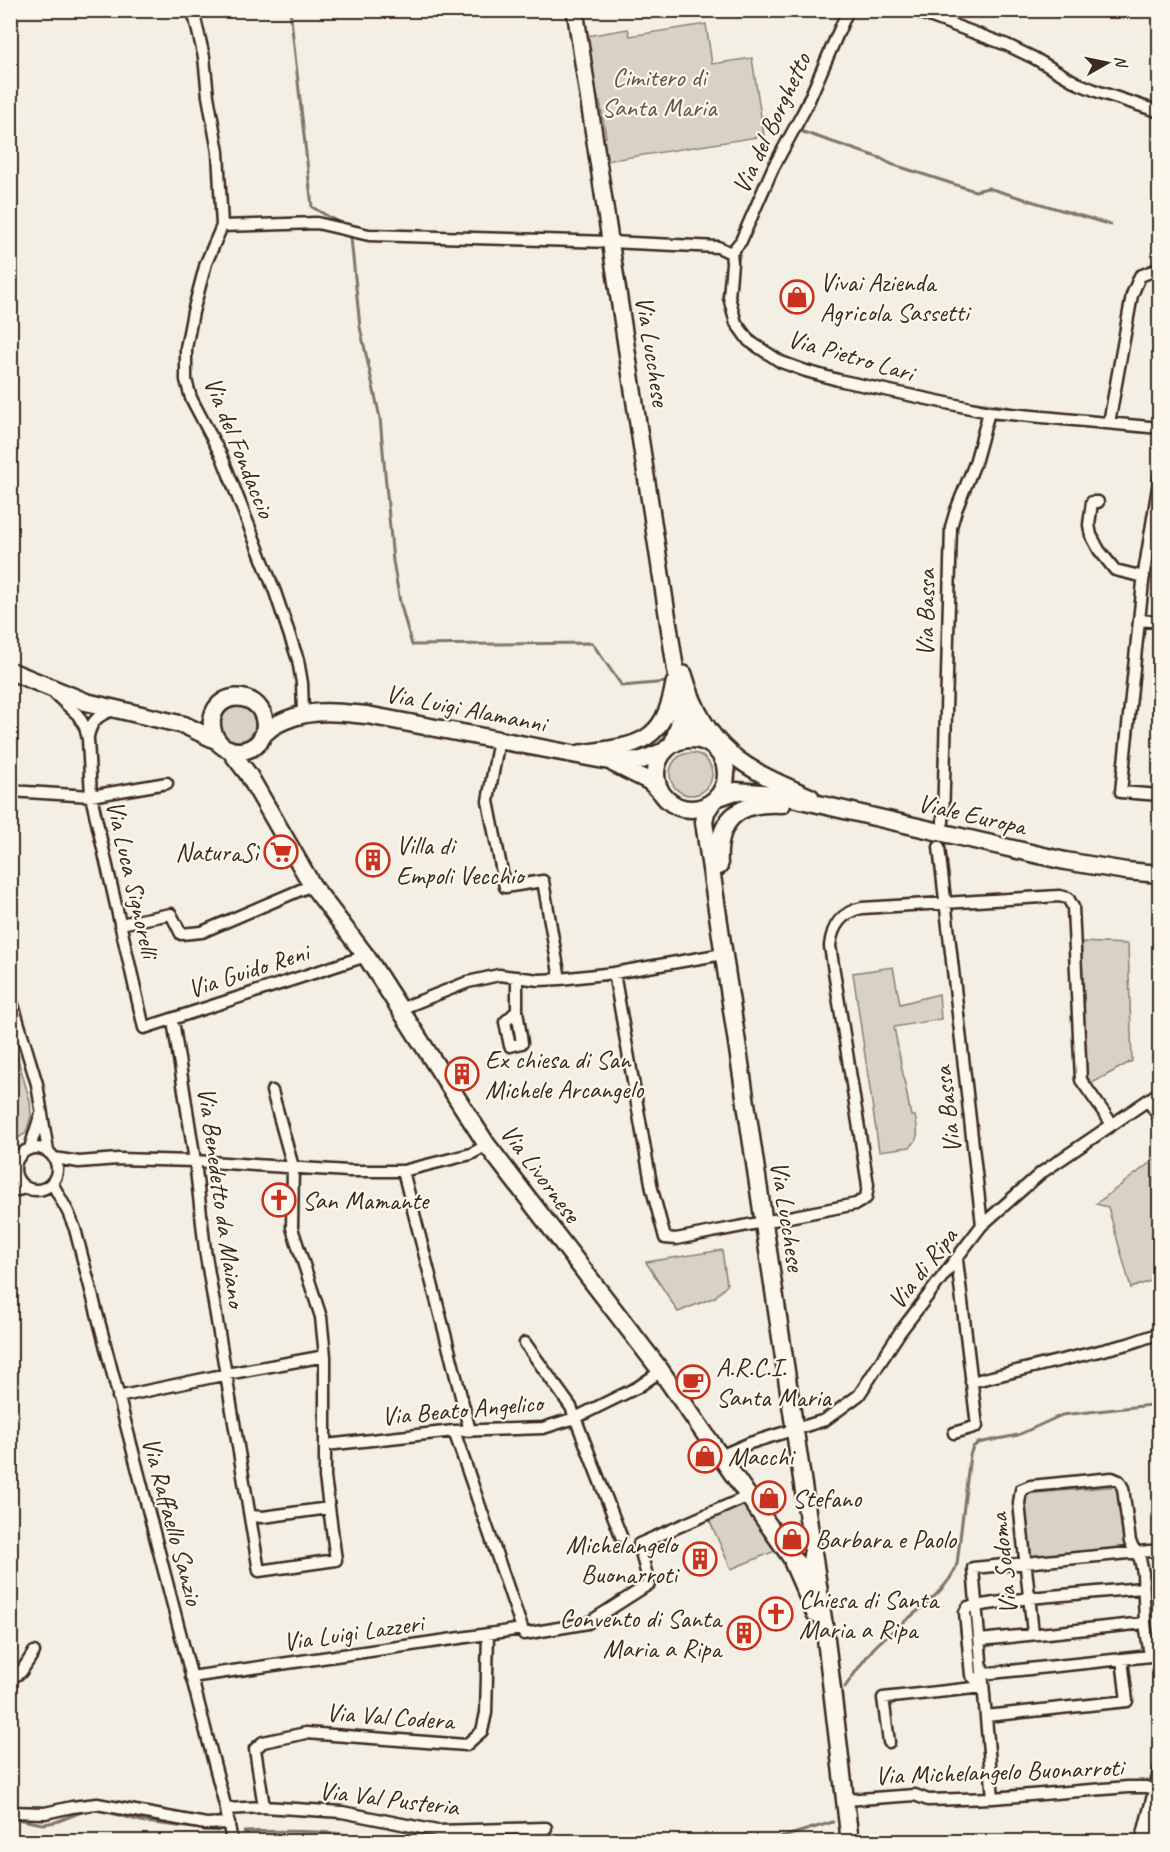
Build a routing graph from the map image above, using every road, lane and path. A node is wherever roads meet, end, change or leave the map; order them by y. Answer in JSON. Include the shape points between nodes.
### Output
{"nodes":[{"id":1,"x":194,"y":10,"type":"edge"},
{"id":2,"x":575,"y":10,"type":"edge"},
{"id":3,"x":848,"y":10,"type":"edge"},
{"id":4,"x":913,"y":10,"type":"edge"},
{"id":5,"x":1160,"y":112,"type":"edge"},
{"id":6,"x":222,"y":226,"type":"junction"},
{"id":7,"x":610,"y":242,"type":"junction"},
{"id":8,"x":731,"y":253,"type":"junction"},
{"id":9,"x":1160,"y":268,"type":"edge"},
{"id":10,"x":989,"y":412,"type":"junction"},
{"id":11,"x":1109,"y":423,"type":"junction"},
{"id":12,"x":1160,"y":428,"type":"edge"},
{"id":13,"x":1160,"y":475,"type":"edge"},
{"id":14,"x":1098,"y":502,"type":"dead end"},
{"id":15,"x":1144,"y":577,"type":"junction"},
{"id":16,"x":668,"y":610,"type":"junction"},
{"id":17,"x":1140,"y":620,"type":"junction"},
{"id":18,"x":1160,"y":622,"type":"edge"},
{"id":19,"x":673,"y":647,"type":"junction"},
{"id":20,"x":13,"y":671,"type":"edge"},
{"id":21,"x":43,"y":686,"type":"junction"},
{"id":22,"x":680,"y":699,"type":"junction"},
{"id":23,"x":220,"y":704,"type":"junction"},
{"id":24,"x":259,"y":706,"type":"junction"},
{"id":25,"x":115,"y":710,"type":"junction"},
{"id":26,"x":308,"y":713,"type":"junction"},
{"id":27,"x":161,"y":718,"type":"junction"},
{"id":28,"x":264,"y":733,"type":"junction"},
{"id":29,"x":88,"y":739,"type":"junction"},
{"id":30,"x":499,"y":739,"type":"junction"},
{"id":31,"x":702,"y":741,"type":"junction"},
{"id":32,"x":223,"y":745,"type":"junction"},
{"id":33,"x":668,"y":748,"type":"junction"},
{"id":34,"x":573,"y":754,"type":"junction"},
{"id":35,"x":609,"y":761,"type":"junction"},
{"id":36,"x":726,"y":766,"type":"junction"},
{"id":37,"x":167,"y":783,"type":"dead end"},
{"id":38,"x":10,"y":791,"type":"edge"},
{"id":39,"x":661,"y":792,"type":"junction"},
{"id":40,"x":775,"y":794,"type":"junction"},
{"id":41,"x":1160,"y":795,"type":"edge"},
{"id":42,"x":91,"y":796,"type":"junction"},
{"id":43,"x":716,"y":800,"type":"junction"},
{"id":44,"x":836,"y":808,"type":"junction"},
{"id":45,"x":943,"y":822,"type":"dead end"},
{"id":46,"x":939,"y":847,"type":"dead end"},
{"id":47,"x":1160,"y":874,"type":"edge"},
{"id":48,"x":312,"y":885,"type":"junction"},
{"id":49,"x":944,"y":904,"type":"junction"},
{"id":50,"x":120,"y":924,"type":"junction"},
{"id":51,"x":723,"y":954,"type":"junction"},
{"id":52,"x":366,"y":956,"type":"junction"},
{"id":53,"x":614,"y":973,"type":"junction"},
{"id":54,"x":517,"y":976,"type":"junction"},
{"id":55,"x":560,"y":979,"type":"junction"},
{"id":56,"x":10,"y":995,"type":"edge"},
{"id":57,"x":400,"y":1009,"type":"junction"},
{"id":58,"x":517,"y":1011,"type":"dead end"},
{"id":59,"x":174,"y":1027,"type":"dead end"},
{"id":60,"x":144,"y":1028,"type":"joint"},
{"id":61,"x":272,"y":1091,"type":"dead end"},
{"id":62,"x":1160,"y":1092,"type":"edge"},
{"id":63,"x":1148,"y":1100,"type":"junction"},
{"id":64,"x":41,"y":1110,"type":"junction"},
{"id":65,"x":1160,"y":1119,"type":"edge"},
{"id":66,"x":1112,"y":1124,"type":"junction"},
{"id":67,"x":487,"y":1145,"type":"junction"},
{"id":68,"x":30,"y":1149,"type":"junction"},
{"id":69,"x":15,"y":1154,"type":"edge"},
{"id":70,"x":51,"y":1155,"type":"junction"},
{"id":71,"x":195,"y":1161,"type":"junction"},
{"id":72,"x":79,"y":1162,"type":"junction"},
{"id":73,"x":293,"y":1167,"type":"junction"},
{"id":74,"x":12,"y":1170,"type":"edge"},
{"id":75,"x":403,"y":1171,"type":"junction"},
{"id":76,"x":54,"y":1179,"type":"junction"},
{"id":77,"x":31,"y":1190,"type":"junction"},
{"id":78,"x":10,"y":1192,"type":"edge"},
{"id":79,"x":68,"y":1212,"type":"junction"},
{"id":80,"x":762,"y":1222,"type":"junction"},
{"id":81,"x":982,"y":1225,"type":"junction"},
{"id":82,"x":957,"y":1260,"type":"junction"},
{"id":83,"x":1160,"y":1333,"type":"edge"},
{"id":84,"x":525,"y":1343,"type":"dead end"},
{"id":85,"x":325,"y":1356,"type":"junction"},
{"id":86,"x":661,"y":1371,"type":"junction"},
{"id":87,"x":227,"y":1374,"type":"junction"},
{"id":88,"x":971,"y":1382,"type":"junction"},
{"id":89,"x":118,"y":1397,"type":"junction"},
{"id":90,"x":575,"y":1418,"type":"junction"},
{"id":91,"x":796,"y":1430,"type":"junction"},
{"id":92,"x":454,"y":1431,"type":"junction"},
{"id":93,"x":470,"y":1431,"type":"junction"},
{"id":94,"x":954,"y":1433,"type":"dead end"},
{"id":95,"x":326,"y":1445,"type":"junction"},
{"id":96,"x":720,"y":1456,"type":"junction"},
{"id":97,"x":749,"y":1496,"type":"junction"},
{"id":98,"x":328,"y":1508,"type":"junction"},
{"id":99,"x":251,"y":1516,"type":"junction"},
{"id":100,"x":621,"y":1536,"type":"dead end"},
{"id":101,"x":1160,"y":1550,"type":"edge"},
{"id":102,"x":1137,"y":1552,"type":"junction"},
{"id":103,"x":812,"y":1554,"type":"junction"},
{"id":104,"x":790,"y":1556,"type":"junction"},
{"id":105,"x":1024,"y":1563,"type":"junction"},
{"id":106,"x":1142,"y":1588,"type":"junction"},
{"id":107,"x":1029,"y":1598,"type":"junction"},
{"id":108,"x":976,"y":1606,"type":"junction"},
{"id":109,"x":1145,"y":1623,"type":"junction"},
{"id":110,"x":523,"y":1632,"type":"junction"},
{"id":111,"x":1033,"y":1634,"type":"junction"},
{"id":112,"x":488,"y":1635,"type":"junction"},
{"id":113,"x":826,"y":1639,"type":"junction"},
{"id":114,"x":980,"y":1640,"type":"junction"},
{"id":115,"x":34,"y":1652,"type":"dead end"},
{"id":116,"x":1155,"y":1655,"type":"edge"},
{"id":117,"x":1122,"y":1659,"type":"junction"},
{"id":118,"x":982,"y":1674,"type":"junction"},
{"id":119,"x":191,"y":1677,"type":"junction"},
{"id":120,"x":10,"y":1679,"type":"edge"},
{"id":121,"x":983,"y":1687,"type":"junction"},
{"id":122,"x":986,"y":1716,"type":"junction"},
{"id":123,"x":889,"y":1742,"type":"dead end"},
{"id":124,"x":1160,"y":1768,"type":"edge"},
{"id":125,"x":1157,"y":1795,"type":"edge"},
{"id":126,"x":993,"y":1798,"type":"junction"},
{"id":127,"x":846,"y":1800,"type":"junction"},
{"id":128,"x":264,"y":1807,"type":"junction"},
{"id":129,"x":226,"y":1809,"type":"junction"},
{"id":130,"x":10,"y":1812,"type":"edge"},
{"id":131,"x":229,"y":1823,"type":"junction"},
{"id":132,"x":546,"y":1828,"type":"dead end"},
{"id":133,"x":232,"y":1842,"type":"edge"},
{"id":134,"x":850,"y":1842,"type":"edge"},
{"id":135,"x":1141,"y":1842,"type":"edge"},
{"id":136,"x":1149,"y":1842,"type":"edge"}],
"edges":[{"from":1,"to":6,"type":"street","via":[[218,152]]},
{"from":2,"to":7,"type":"main road","name":"Via Lucchese"},
{"from":3,"to":8,"type":"street","name":"Via del Borghetto","via":[[806,107],[773,168],[741,241]]},
{"from":4,"to":5,"type":"street","via":[[1007,45],[1077,83]]},
{"from":6,"to":7,"type":"street","via":[[317,223],[369,235]]},
{"from":6,"to":26,"type":"street","name":"Via del Fondaccio","via":[[206,263],[193,312],[186,348],[186,380],[191,398],[222,457],[275,592],[298,660]]},
{"from":7,"to":8,"type":"street","via":[[708,246]]},
{"from":7,"to":16,"type":"main road","name":"Via Lucchese"},
{"from":8,"to":10,"type":"street","name":"Via Pietro Lari","via":[[731,308],[742,332],[761,351],[806,371]]},
{"from":9,"to":11,"type":"street","via":[[1140,276],[1132,295]]},
{"from":10,"to":11,"type":"street","name":"Via Pietro Lari"},
{"from":10,"to":45,"type":"street","name":"Via Bassa","via":[[951,527]]},
{"from":11,"to":12,"type":"street","name":"Via Pietro Lari"},
{"from":13,"to":15,"type":"street"},
{"from":14,"to":15,"type":"street","via":[[1092,502],[1089,525],[1099,550],[1114,570]]},
{"from":15,"to":17,"type":"street"},
{"from":16,"to":19,"type":"main road","name":"Via Lucchese"},
{"from":16,"to":44,"type":"main road","via":[[688,689],[710,731],[745,766]]},
{"from":17,"to":18,"type":"street"},
{"from":17,"to":41,"type":"street","via":[[1121,792]]},
{"from":19,"to":22,"type":"main road","name":"Via Lucchese"},
{"from":19,"to":34,"type":"main road","via":[[672,696],[666,716],[655,730],[624,747]]},
{"from":20,"to":21,"type":"main road","name":"Via Livornese"},
{"from":21,"to":25,"type":"main road","name":"Via Livornese"},
{"from":21,"to":29,"type":"street","via":[[78,715]]},
{"from":22,"to":31,"type":"main road","name":"Via Lucchese","via":[[690,727]]},
{"from":22,"to":33,"type":"main road","name":"Via Lucchese","via":[[680,723]]},
{"from":23,"to":24,"type":"main road","name":"Via Livornese","via":[[244,698]]},
{"from":23,"to":27,"type":"main road","name":"Via Livornese","via":[[194,717]]},
{"from":23,"to":32,"type":"main road","name":"Via Livornese","via":[[212,726]]},
{"from":24,"to":26,"type":"main road","name":"Via Luigi Alamanni","via":[[279,712]]},
{"from":24,"to":28,"type":"main road","via":[[265,719]]},
{"from":25,"to":27,"type":"main road","name":"Via Livornese"},
{"from":25,"to":29,"type":"street","via":[[94,720]]},
{"from":26,"to":28,"type":"main road","name":"Via Luigi Alamanni"},
{"from":26,"to":30,"type":"main road","name":"Via Luigi Alamanni","via":[[367,715]]},
{"from":27,"to":32,"type":"main road","name":"Via Livornese","via":[[196,729]]},
{"from":28,"to":32,"type":"main road","via":[[254,747],[246,750]]},
{"from":29,"to":42,"type":"street","name":"Via Luca Signorelli"},
{"from":30,"to":34,"type":"main road","name":"Via Luigi Alamanni"},
{"from":30,"to":55,"type":"street","via":[[488,801],[505,887],[543,881]]},
{"from":31,"to":33,"type":"main road","via":[[682,740]]},
{"from":31,"to":36,"type":"main road","name":"Via Lucchese","via":[[717,750]]},
{"from":32,"to":48,"type":"main road","name":"Via Livornese","via":[[259,791]]},
{"from":33,"to":35,"type":"main road","name":"Via Luigi Alamanni","via":[[642,760]]},
{"from":33,"to":39,"type":"main road","name":"Via Lucchese","via":[[657,766]]},
{"from":34,"to":35,"type":"main road","name":"Via Luigi Alamanni"},
{"from":35,"to":39,"type":"main road","name":"Via Luigi Alamanni","via":[[649,781]]},
{"from":36,"to":40,"type":"main road","name":"Viale Europa"},
{"from":36,"to":43,"type":"main road","name":"Via Lucchese","via":[[726,782]]},
{"from":37,"to":42,"type":"street"},
{"from":38,"to":42,"type":"street"},
{"from":39,"to":43,"type":"main road","via":[[684,809],[694,810]]},
{"from":40,"to":43,"type":"main road","name":"Viale Europa","via":[[735,791]]},
{"from":40,"to":44,"type":"main road","name":"Viale Europa"},
{"from":42,"to":50,"type":"street","name":"Via Luca Signorelli"},
{"from":43,"to":51,"type":"main road","name":"Via Lucchese","via":[[706,812],[704,822]]},
{"from":44,"to":47,"type":"main road","name":"Viale Europa","via":[[1065,861]]},
{"from":44,"to":51,"type":"main road","via":[[750,805],[726,824],[718,849],[725,931]]},
{"from":46,"to":49,"type":"street","name":"Via Bassa"},
{"from":48,"to":50,"type":"street","via":[[201,932],[181,934],[171,915]]},
{"from":48,"to":52,"type":"main road","name":"Via Livornese"},
{"from":49,"to":66,"type":"street","via":[[1068,898],[1073,907],[1081,1080]]},
{"from":49,"to":80,"type":"street","via":[[851,910],[831,936],[868,1185],[866,1198],[856,1204]]},
{"from":49,"to":81,"type":"street","name":"Via Bassa"},
{"from":50,"to":60,"type":"street","name":"Via Luca Signorelli"},
{"from":51,"to":53,"type":"street"},
{"from":51,"to":80,"type":"main road","name":"Via Lucchese"},
{"from":52,"to":57,"type":"main road","name":"Via Livornese"},
{"from":52,"to":60,"type":"street","name":"Via Guido Reni"},
{"from":53,"to":55,"type":"street"},
{"from":53,"to":80,"type":"street","via":[[652,1189],[665,1238]]},
{"from":54,"to":55,"type":"street"},
{"from":54,"to":57,"type":"street","via":[[499,975],[468,982]]},
{"from":54,"to":58,"type":"street"},
{"from":56,"to":64,"type":"street","via":[[34,1071]]},
{"from":57,"to":67,"type":"main road","name":"Via Livornese"},
{"from":59,"to":71,"type":"street","name":"Via Benedetto da Maiano"},
{"from":61,"to":73,"type":"street"},
{"from":62,"to":63,"type":"street","name":"Via di Ripa"},
{"from":63,"to":65,"type":"street"},
{"from":63,"to":66,"type":"street","name":"Via di Ripa"},
{"from":64,"to":68,"type":"street"},
{"from":64,"to":70,"type":"street"},
{"from":66,"to":81,"type":"street","name":"Via di Ripa","via":[[1041,1173]]},
{"from":67,"to":75,"type":"street","via":[[471,1154]]},
{"from":67,"to":86,"type":"main road","name":"Via Livornese"},
{"from":68,"to":69,"type":"street"},
{"from":68,"to":70,"type":"street"},
{"from":69,"to":74,"type":"street"},
{"from":70,"to":72,"type":"street"},
{"from":70,"to":76,"type":"street","via":[[57,1165]]},
{"from":71,"to":72,"type":"street"},
{"from":71,"to":73,"type":"street"},
{"from":71,"to":87,"type":"street","name":"Via Benedetto da Maiano","via":[[205,1250]]},
{"from":72,"to":76,"type":"street"},
{"from":73,"to":75,"type":"street"},
{"from":73,"to":85,"type":"street","via":[[292,1228],[321,1317]]},
{"from":74,"to":77,"type":"street","via":[[18,1181]]},
{"from":75,"to":93,"type":"street"},
{"from":76,"to":77,"type":"street","via":[[48,1187]]},
{"from":76,"to":79,"type":"street","name":"Via Raffaello Sanzio"},
{"from":77,"to":78,"type":"street"},
{"from":77,"to":79,"type":"street","via":[[51,1197]]},
{"from":79,"to":89,"type":"street","name":"Via Raffaello Sanzio"},
{"from":80,"to":91,"type":"main road","name":"Via Lucchese"},
{"from":81,"to":82,"type":"street","name":"Via di Ripa"},
{"from":82,"to":88,"type":"street"},
{"from":82,"to":91,"type":"street","name":"Via di Ripa","via":[[900,1332],[859,1395],[825,1420]]},
{"from":83,"to":88,"type":"street"},
{"from":84,"to":90,"type":"street"},
{"from":85,"to":87,"type":"street"},
{"from":85,"to":95,"type":"street"},
{"from":86,"to":90,"type":"street","name":"Via Beato Angelico","via":[[638,1387]]},
{"from":86,"to":96,"type":"main road","name":"Via Livornese"},
{"from":87,"to":89,"type":"street"},
{"from":87,"to":99,"type":"street","name":"Via Benedetto da Maiano"},
{"from":88,"to":94,"type":"street","via":[[977,1426]]},
{"from":89,"to":119,"type":"street","name":"Via Raffaello Sanzio"},
{"from":90,"to":93,"type":"street","name":"Via Beato Angelico","via":[[543,1428]]},
{"from":90,"to":100,"type":"street"},
{"from":91,"to":96,"type":"street","name":"Via di Ripa"},
{"from":91,"to":103,"type":"main road","name":"Via Lucchese"},
{"from":92,"to":93,"type":"street","name":"Via Beato Angelico"},
{"from":92,"to":95,"type":"street","name":"Via Beato Angelico"},
{"from":92,"to":110,"type":"street"},
{"from":95,"to":98,"type":"street"},
{"from":96,"to":97,"type":"main road","name":"Via Livornese"},
{"from":97,"to":104,"type":"main road","name":"Via Livornese"},
{"from":97,"to":110,"type":"street","name":"Via Luigi Lazzeri","via":[[639,1544],[649,1584],[588,1623]]},
{"from":98,"to":99,"type":"street"},
{"from":98,"to":99,"type":"street","name":"Via Benedetto da Maiano","via":[[336,1560],[259,1571]]},
{"from":101,"to":102,"type":"street"},
{"from":102,"to":105,"type":"street"},
{"from":102,"to":105,"type":"street","name":"Via Sodoma","via":[[1130,1542],[1124,1488],[1112,1478],[1021,1490]]},
{"from":102,"to":106,"type":"street","via":[[1143,1573]]},
{"from":103,"to":104,"type":"main road","via":[[806,1571]]},
{"from":103,"to":113,"type":"main road","name":"Via Lucchese"},
{"from":104,"to":113,"type":"main road","name":"Via Livornese"},
{"from":105,"to":107,"type":"street","name":"Via Sodoma"},
{"from":105,"to":108,"type":"street","via":[[973,1568]]},
{"from":106,"to":107,"type":"street"},
{"from":106,"to":109,"type":"street"},
{"from":107,"to":108,"type":"street"},
{"from":107,"to":111,"type":"street","name":"Via Sodoma"},
{"from":108,"to":114,"type":"street"},
{"from":108,"to":121,"type":"street","via":[[964,1612],[971,1675]]},
{"from":109,"to":111,"type":"street"},
{"from":109,"to":116,"type":"street"},
{"from":110,"to":112,"type":"street","name":"Via Luigi Lazzeri"},
{"from":111,"to":114,"type":"street"},
{"from":112,"to":119,"type":"street","name":"Via Luigi Lazzeri"},
{"from":112,"to":128,"type":"street","name":"Via Val Codera","via":[[486,1713],[482,1731],[466,1745],[306,1733],[263,1742],[255,1749]]},
{"from":113,"to":127,"type":"main road"},
{"from":114,"to":118,"type":"street"},
{"from":115,"to":120,"type":"street","via":[[21,1672]]},
{"from":116,"to":117,"type":"street"},
{"from":117,"to":118,"type":"street"},
{"from":117,"to":122,"type":"street","via":[[1127,1701]]},
{"from":118,"to":121,"type":"street"},
{"from":119,"to":129,"type":"street","name":"Via Raffaello Sanzio"},
{"from":121,"to":122,"type":"street"},
{"from":121,"to":123,"type":"street","via":[[883,1698]]},
{"from":122,"to":126,"type":"street"},
{"from":124,"to":125,"type":"street"},
{"from":125,"to":126,"type":"street","name":"Via Michelangelo Buonarroti","via":[[1146,1787],[1128,1787]]},
{"from":125,"to":135,"type":"street"},
{"from":125,"to":136,"type":"street"},
{"from":126,"to":127,"type":"street","name":"Via Michelangelo Buonarroti","via":[[928,1800],[915,1795]]},
{"from":127,"to":134,"type":"main road"},
{"from":128,"to":129,"type":"street","name":"Via Val Pusteria"},
{"from":128,"to":132,"type":"street","name":"Via Val Pusteria","via":[[342,1812],[437,1831]]},
{"from":129,"to":131,"type":"street","name":"Via Raffaello Sanzio"},
{"from":130,"to":131,"type":"street","via":[[45,1813],[97,1804],[206,1824]]},
{"from":131,"to":133,"type":"street","name":"Via Raffaello Sanzio"}]}
